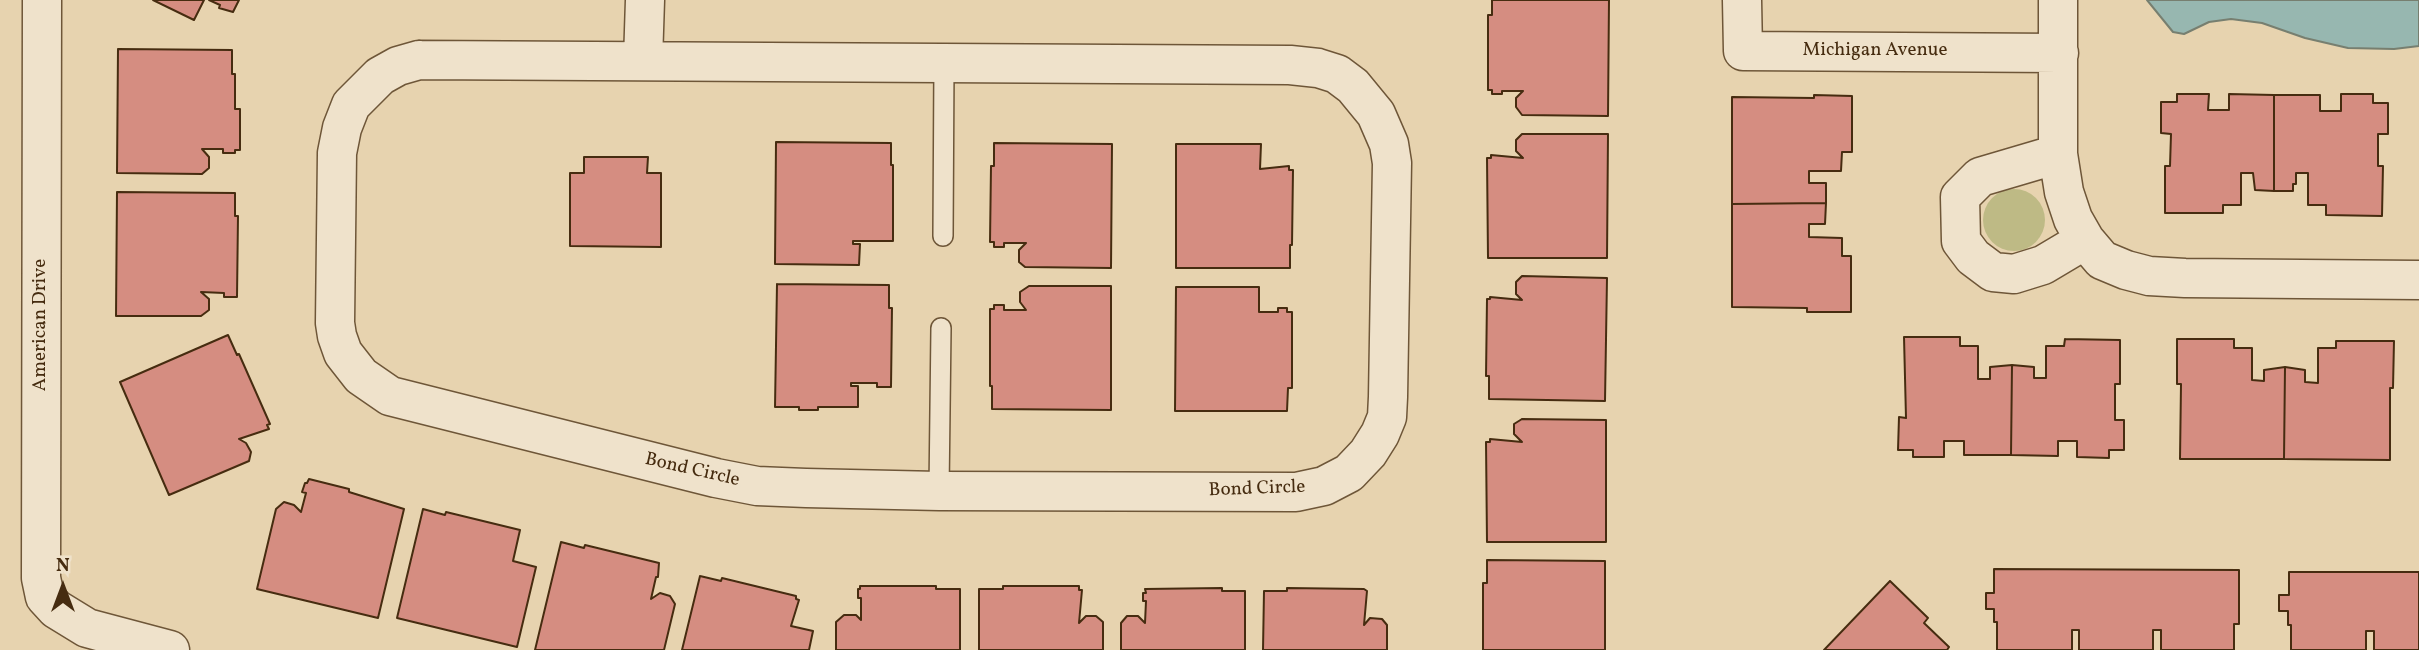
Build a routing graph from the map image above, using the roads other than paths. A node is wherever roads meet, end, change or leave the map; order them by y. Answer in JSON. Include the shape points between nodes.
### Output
{"nodes":[{"id":1,"x":42,"y":0,"type":"edge"},
{"id":2,"x":645,"y":0,"type":"edge"},
{"id":3,"x":1742,"y":0,"type":"edge"},
{"id":4,"x":2058,"y":0,"type":"edge"},
{"id":5,"x":2059,"y":53,"type":"junction"},
{"id":6,"x":643,"y":61,"type":"junction"},
{"id":7,"x":944,"y":63,"type":"junction"},
{"id":8,"x":2058,"y":154,"type":"junction"},
{"id":9,"x":943,"y":236,"type":"dead end"},
{"id":10,"x":2085,"y":240,"type":"junction"},
{"id":11,"x":2419,"y":280,"type":"edge"},
{"id":12,"x":941,"y":328,"type":"dead end"},
{"id":13,"x":939,"y":491,"type":"junction"},
{"id":14,"x":170,"y":650,"type":"edge"}],
"edges":[{"from":1,"to":14,"type":"street","name":"American Drive","via":[[41,578],[45,597],[87,628]]},
{"from":2,"to":6,"type":"street"},
{"from":3,"to":5,"type":"street","name":"Michigan Avenue","via":[[1743,51]]},
{"from":4,"to":5,"type":"street"},
{"from":5,"to":8,"type":"street"},
{"from":6,"to":7,"type":"street","name":"Bond Circle"},
{"from":6,"to":13,"type":"street","name":"Bond Circle","via":[[419,60],[398,66],[366,89],[346,116],[337,153],[335,323],[343,353],[360,376],[390,396],[716,478],[757,486]]},
{"from":7,"to":9,"type":"lane"},
{"from":7,"to":13,"type":"street","name":"Bond Circle","via":[[1318,68],[1337,74],[1365,99],[1384,132],[1392,163],[1387,416],[1368,453],[1349,473],[1324,486],[1296,492]]},
{"from":8,"to":10,"type":"street","via":[[2064,192]]},
{"from":8,"to":10,"type":"street","via":[[1980,177],[1960,197],[1961,241],[1993,272],[2014,274],[2043,265]]},
{"from":10,"to":11,"type":"street","via":[[2102,260],[2149,276]]},
{"from":12,"to":13,"type":"lane"}]}
